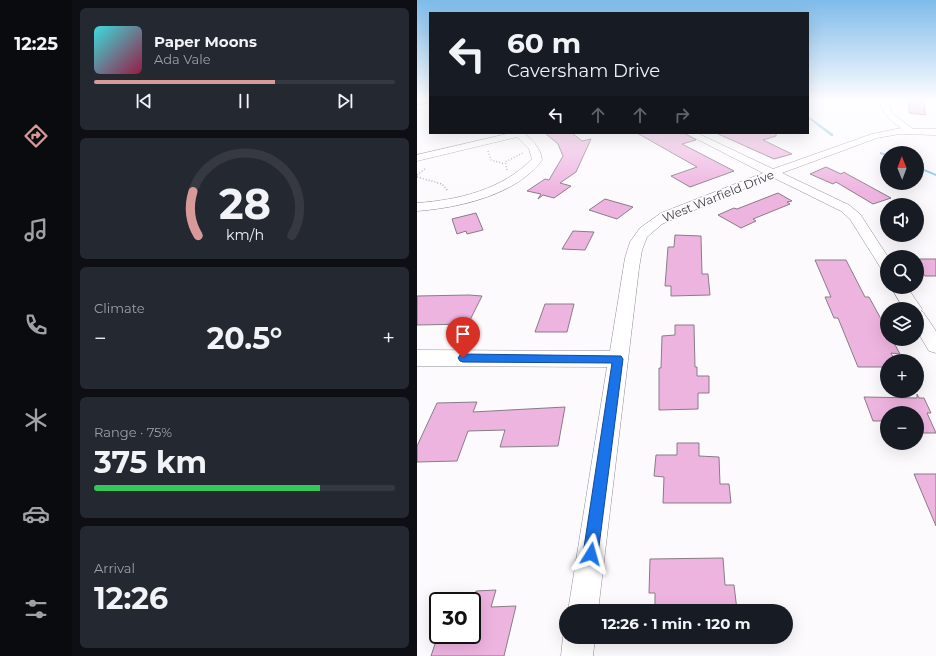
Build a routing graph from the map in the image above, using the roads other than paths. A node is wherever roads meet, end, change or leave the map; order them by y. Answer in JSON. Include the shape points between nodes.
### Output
{"nodes":[{"id":1,"x":910,"y":131,"type":"joint"},
{"id":2,"x":936,"y":132,"type":"edge"},
{"id":3,"x":521,"y":134,"type":"edge"},
{"id":4,"x":692,"y":134,"type":"edge"},
{"id":5,"x":417,"y":158,"type":"edge"},
{"id":6,"x":773,"y":173,"type":"junction"},
{"id":7,"x":417,"y":207,"type":"edge"},
{"id":8,"x":880,"y":256,"type":"edge"},
{"id":9,"x":924,"y":327,"type":"edge"},
{"id":10,"x":936,"y":346,"type":"edge"},
{"id":11,"x":417,"y":358,"type":"edge"},
{"id":12,"x":618,"y":359,"type":"junction"},
{"id":13,"x":584,"y":604,"type":"edge"},
{"id":14,"x":578,"y":644,"type":"edge"},
{"id":15,"x":577,"y":656,"type":"edge"}],
"edges":[{"from":1,"to":2,"type":"street","name":"West Warfield Drive"},
{"from":1,"to":6,"type":"street","name":"West Warfield Drive","via":[[882,134]]},
{"from":3,"to":5,"type":"street"},
{"from":3,"to":7,"type":"street","via":[[537,154],[537,160],[527,171],[493,190],[471,198]]},
{"from":4,"to":6,"type":"street"},
{"from":6,"to":8,"type":"street","via":[[845,208],[855,217]]},
{"from":6,"to":12,"type":"street","name":"West Warfield Drive","via":[[666,216],[651,224],[639,237],[634,249]]},
{"from":9,"to":10,"type":"street"},
{"from":11,"to":12,"type":"street"},
{"from":12,"to":13,"type":"street","name":"West Warfield Drive"},
{"from":14,"to":15,"type":"street"}]}
